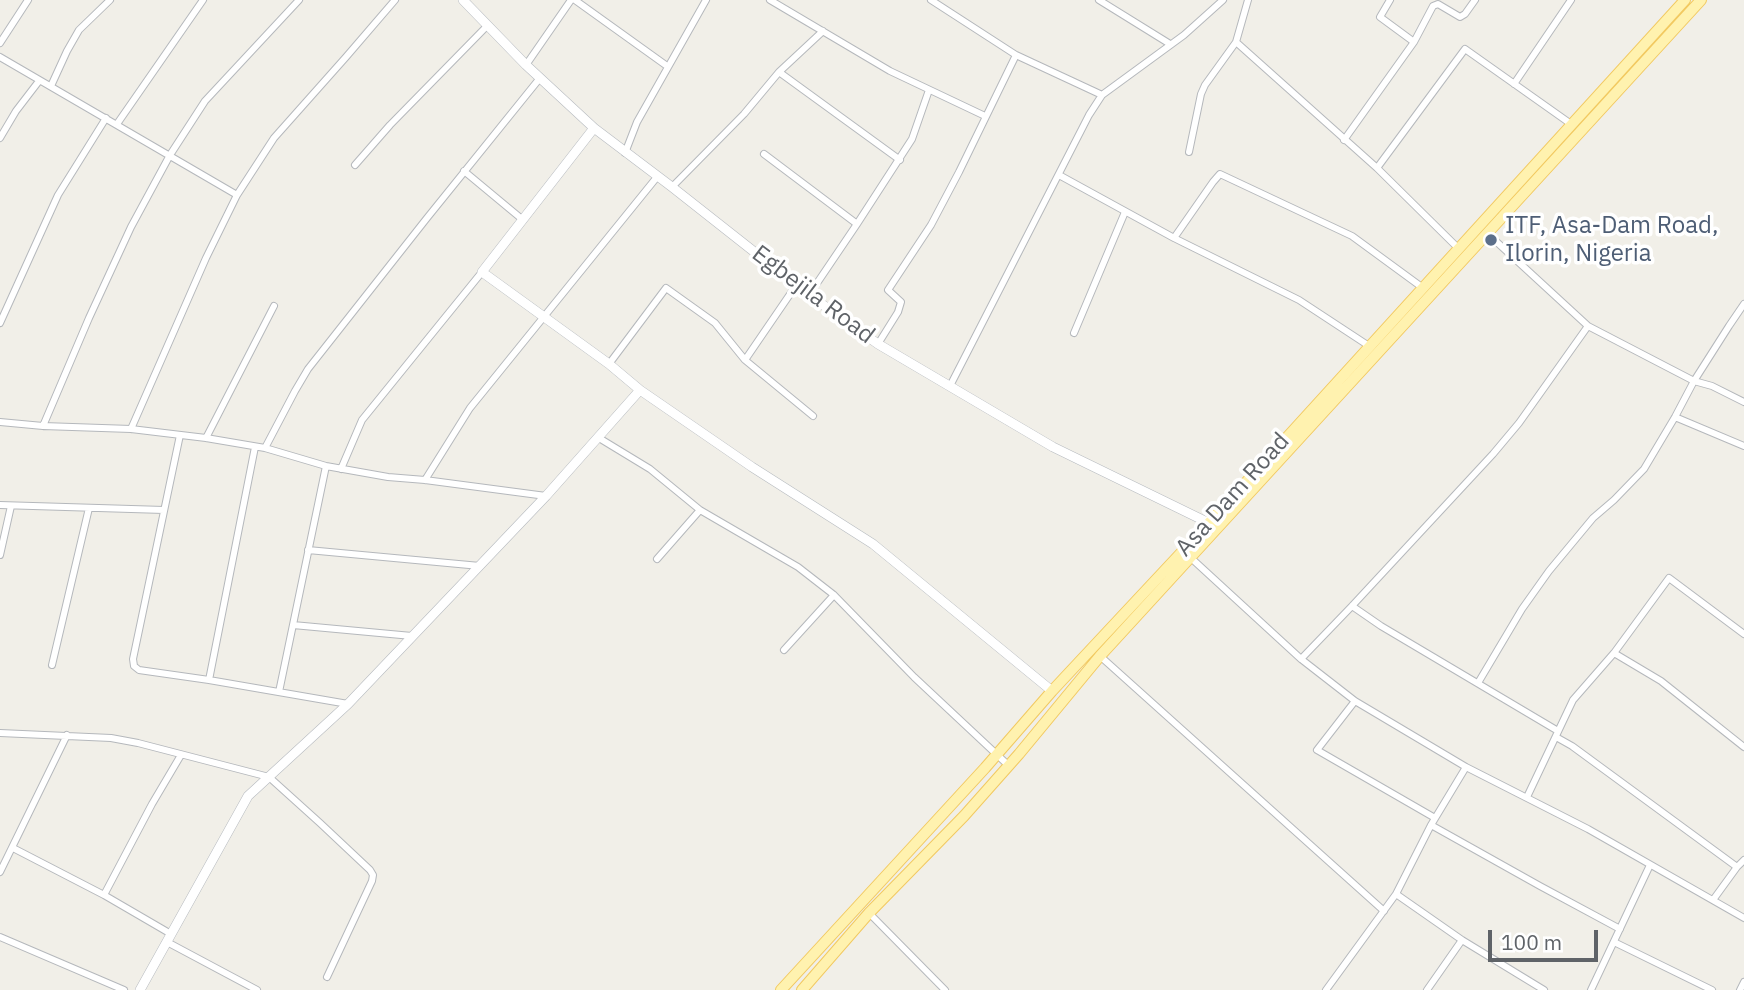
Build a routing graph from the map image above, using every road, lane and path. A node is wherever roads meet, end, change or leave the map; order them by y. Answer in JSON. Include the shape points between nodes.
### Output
{"nodes":[{"id":1,"x":28,"y":0,"type":"edge"},
{"id":2,"x":110,"y":0,"type":"edge"},
{"id":3,"x":203,"y":0,"type":"edge"},
{"id":4,"x":299,"y":0,"type":"edge"},
{"id":5,"x":395,"y":0,"type":"edge"},
{"id":6,"x":463,"y":0,"type":"edge"},
{"id":7,"x":573,"y":0,"type":"edge"},
{"id":8,"x":771,"y":0,"type":"edge"},
{"id":9,"x":931,"y":0,"type":"edge"},
{"id":10,"x":1099,"y":0,"type":"edge"},
{"id":11,"x":1223,"y":0,"type":"edge"},
{"id":12,"x":1248,"y":0,"type":"edge"},
{"id":13,"x":1390,"y":0,"type":"edge"},
{"id":14,"x":1475,"y":0,"type":"edge"},
{"id":15,"x":1571,"y":0,"type":"edge"},
{"id":16,"x":1685,"y":0,"type":"edge"},
{"id":17,"x":1701,"y":0,"type":"edge"},
{"id":18,"x":702,"y":1,"type":"edge"},
{"id":19,"x":487,"y":26,"type":"junction"},
{"id":20,"x":823,"y":32,"type":"junction"},
{"id":21,"x":1236,"y":42,"type":"junction"},
{"id":22,"x":1413,"y":42,"type":"junction"},
{"id":23,"x":0,"y":43,"type":"edge"},
{"id":24,"x":1170,"y":44,"type":"junction"},
{"id":25,"x":1016,"y":55,"type":"junction"},
{"id":26,"x":0,"y":57,"type":"edge"},
{"id":27,"x":526,"y":65,"type":"junction"},
{"id":28,"x":667,"y":66,"type":"junction"},
{"id":29,"x":779,"y":72,"type":"junction"},
{"id":30,"x":540,"y":78,"type":"junction"},
{"id":31,"x":39,"y":80,"type":"junction"},
{"id":32,"x":1514,"y":84,"type":"junction"},
{"id":33,"x":51,"y":86,"type":"junction"},
{"id":34,"x":929,"y":90,"type":"junction"},
{"id":35,"x":1102,"y":95,"type":"junction"},
{"id":36,"x":985,"y":116,"type":"junction"},
{"id":37,"x":106,"y":118,"type":"junction"},
{"id":38,"x":117,"y":124,"type":"junction"},
{"id":39,"x":1571,"y":124,"type":"junction"},
{"id":40,"x":594,"y":128,"type":"junction"},
{"id":41,"x":0,"y":138,"type":"edge"},
{"id":42,"x":1344,"y":140,"type":"junction"},
{"id":43,"x":1189,"y":152,"type":"dead end"},
{"id":44,"x":625,"y":153,"type":"junction"},
{"id":45,"x":764,"y":154,"type":"dead end"},
{"id":46,"x":170,"y":156,"type":"junction"},
{"id":47,"x":900,"y":160,"type":"junction"},
{"id":48,"x":355,"y":165,"type":"dead end"},
{"id":49,"x":1377,"y":168,"type":"junction"},
{"id":50,"x":464,"y":171,"type":"junction"},
{"id":51,"x":1526,"y":174,"type":"junction"},
{"id":52,"x":1059,"y":175,"type":"junction"},
{"id":53,"x":657,"y":177,"type":"junction"},
{"id":54,"x":1534,"y":184,"type":"junction"},
{"id":55,"x":672,"y":187,"type":"junction"},
{"id":56,"x":237,"y":195,"type":"junction"},
{"id":57,"x":1125,"y":212,"type":"junction"},
{"id":58,"x":523,"y":220,"type":"junction"},
{"id":59,"x":857,"y":224,"type":"junction"},
{"id":60,"x":1488,"y":234,"type":"junction"},
{"id":61,"x":1174,"y":238,"type":"junction"},
{"id":62,"x":1458,"y":248,"type":"junction"},
{"id":63,"x":482,"y":272,"type":"junction"},
{"id":64,"x":797,"y":284,"type":"junction"},
{"id":65,"x":1423,"y":288,"type":"junction"},
{"id":66,"x":808,"y":295,"type":"junction"},
{"id":67,"x":1744,"y":304,"type":"edge"},
{"id":68,"x":274,"y":306,"type":"dead end"},
{"id":69,"x":545,"y":317,"type":"junction"},
{"id":70,"x":0,"y":323,"type":"edge"},
{"id":71,"x":1588,"y":326,"type":"junction"},
{"id":72,"x":1074,"y":333,"type":"dead end"},
{"id":73,"x":878,"y":344,"type":"junction"},
{"id":74,"x":1369,"y":346,"type":"junction"},
{"id":75,"x":746,"y":360,"type":"junction"},
{"id":76,"x":609,"y":364,"type":"junction"},
{"id":77,"x":1694,"y":381,"type":"junction"},
{"id":78,"x":950,"y":386,"type":"junction"},
{"id":79,"x":640,"y":390,"type":"junction"},
{"id":80,"x":1744,"y":401,"type":"edge"},
{"id":81,"x":813,"y":416,"type":"dead end"},
{"id":82,"x":1675,"y":416,"type":"junction"},
{"id":83,"x":0,"y":422,"type":"edge"},
{"id":84,"x":43,"y":426,"type":"junction"},
{"id":85,"x":131,"y":429,"type":"junction"},
{"id":86,"x":180,"y":435,"type":"junction"},
{"id":87,"x":206,"y":438,"type":"junction"},
{"id":88,"x":599,"y":438,"type":"junction"},
{"id":89,"x":1744,"y":446,"type":"edge"},
{"id":90,"x":255,"y":447,"type":"junction"},
{"id":91,"x":265,"y":448,"type":"junction"},
{"id":92,"x":326,"y":466,"type":"junction"},
{"id":93,"x":341,"y":469,"type":"junction"},
{"id":94,"x":425,"y":480,"type":"junction"},
{"id":95,"x":546,"y":496,"type":"junction"},
{"id":96,"x":0,"y":505,"type":"edge"},
{"id":97,"x":11,"y":506,"type":"junction"},
{"id":98,"x":89,"y":508,"type":"junction"},
{"id":99,"x":164,"y":510,"type":"junction"},
{"id":100,"x":700,"y":510,"type":"junction"},
{"id":101,"x":1209,"y":523,"type":"junction"},
{"id":102,"x":308,"y":550,"type":"junction"},
{"id":103,"x":0,"y":555,"type":"edge"},
{"id":104,"x":1191,"y":558,"type":"junction"},
{"id":105,"x":657,"y":559,"type":"dead end"},
{"id":106,"x":480,"y":566,"type":"junction"},
{"id":107,"x":834,"y":595,"type":"junction"},
{"id":108,"x":1352,"y":606,"type":"junction"},
{"id":109,"x":293,"y":625,"type":"junction"},
{"id":110,"x":1744,"y":635,"type":"edge"},
{"id":111,"x":412,"y":636,"type":"junction"},
{"id":112,"x":784,"y":650,"type":"dead end"},
{"id":113,"x":1614,"y":653,"type":"junction"},
{"id":114,"x":1100,"y":656,"type":"junction"},
{"id":115,"x":1301,"y":659,"type":"junction"},
{"id":116,"x":52,"y":665,"type":"dead end"},
{"id":117,"x":209,"y":680,"type":"junction"},
{"id":118,"x":1478,"y":683,"type":"junction"},
{"id":119,"x":1052,"y":691,"type":"junction"},
{"id":120,"x":279,"y":692,"type":"junction"},
{"id":121,"x":1355,"y":701,"type":"junction"},
{"id":122,"x":348,"y":704,"type":"junction"},
{"id":123,"x":0,"y":733,"type":"edge"},
{"id":124,"x":1557,"y":734,"type":"junction"},
{"id":125,"x":67,"y":735,"type":"junction"},
{"id":126,"x":1744,"y":747,"type":"edge"},
{"id":127,"x":181,"y":755,"type":"junction"},
{"id":128,"x":996,"y":755,"type":"junction"},
{"id":129,"x":1008,"y":765,"type":"junction"},
{"id":130,"x":1466,"y":767,"type":"junction"},
{"id":131,"x":269,"y":777,"type":"junction"},
{"id":132,"x":1527,"y":797,"type":"junction"},
{"id":133,"x":1433,"y":822,"type":"junction"},
{"id":134,"x":13,"y":848,"type":"junction"},
{"id":135,"x":1744,"y":860,"type":"edge"},
{"id":136,"x":1650,"y":865,"type":"junction"},
{"id":137,"x":1737,"y":867,"type":"junction"},
{"id":138,"x":0,"y":872,"type":"edge"},
{"id":139,"x":1396,"y":894,"type":"junction"},
{"id":140,"x":104,"y":895,"type":"junction"},
{"id":141,"x":1713,"y":900,"type":"junction"},
{"id":142,"x":1384,"y":911,"type":"junction"},
{"id":143,"x":869,"y":913,"type":"junction"},
{"id":144,"x":1744,"y":918,"type":"edge"},
{"id":145,"x":1620,"y":929,"type":"junction"},
{"id":146,"x":0,"y":937,"type":"edge"},
{"id":147,"x":169,"y":938,"type":"junction"},
{"id":148,"x":1462,"y":940,"type":"junction"},
{"id":149,"x":1614,"y":942,"type":"junction"},
{"id":150,"x":327,"y":977,"type":"dead end"},
{"id":151,"x":1744,"y":982,"type":"edge"},
{"id":152,"x":1531,"y":983,"type":"junction"},
{"id":153,"x":124,"y":990,"type":"edge"},
{"id":154,"x":140,"y":990,"type":"edge"},
{"id":155,"x":257,"y":990,"type":"edge"},
{"id":156,"x":781,"y":990,"type":"edge"},
{"id":157,"x":802,"y":990,"type":"edge"},
{"id":158,"x":945,"y":990,"type":"edge"},
{"id":159,"x":1326,"y":990,"type":"edge"},
{"id":160,"x":1427,"y":990,"type":"edge"},
{"id":161,"x":1526,"y":990,"type":"edge"},
{"id":162,"x":1544,"y":990,"type":"edge"},
{"id":163,"x":1591,"y":990,"type":"edge"},
{"id":164,"x":1712,"y":990,"type":"edge"},
{"id":165,"x":1740,"y":990,"type":"edge"}],
"edges":[{"from":1,"to":23,"type":"street"},
{"from":2,"to":33,"type":"street","via":[[79,30]]},
{"from":3,"to":38,"type":"street"},
{"from":4,"to":46,"type":"street","via":[[205,101]]},
{"from":5,"to":56,"type":"street","via":[[274,138]]},
{"from":6,"to":19,"type":"street","name":"Egbejila Road"},
{"from":7,"to":27,"type":"street"},
{"from":7,"to":28,"type":"street"},
{"from":8,"to":20,"type":"street"},
{"from":9,"to":25,"type":"street"},
{"from":10,"to":24,"type":"street"},
{"from":11,"to":24,"type":"street"},
{"from":12,"to":21,"type":"street"},
{"from":13,"to":22,"type":"street","via":[[1380,17]]},
{"from":14,"to":22,"type":"street","via":[[1460,17],[1436,4]]},
{"from":15,"to":32,"type":"street"},
{"from":16,"to":39,"type":"main road","name":"Asa Dam Road"},
{"from":17,"to":54,"type":"main road","name":"Asa Dam Road"},
{"from":18,"to":28,"type":"street"},
{"from":19,"to":27,"type":"street","name":"Egbejila Road"},
{"from":19,"to":48,"type":"street"},
{"from":20,"to":29,"type":"street"},
{"from":20,"to":34,"type":"street"},
{"from":21,"to":42,"type":"street"},
{"from":21,"to":43,"type":"street","via":[[1201,93]]},
{"from":22,"to":42,"type":"street"},
{"from":24,"to":35,"type":"street"},
{"from":25,"to":35,"type":"street"},
{"from":25,"to":36,"type":"street"},
{"from":26,"to":31,"type":"street"},
{"from":27,"to":30,"type":"street","name":"Egbejila Road"},
{"from":28,"to":44,"type":"street"},
{"from":29,"to":47,"type":"street"},
{"from":29,"to":55,"type":"street"},
{"from":30,"to":40,"type":"street","name":"Egbejila Road"},
{"from":30,"to":50,"type":"street"},
{"from":31,"to":33,"type":"street"},
{"from":31,"to":41,"type":"street"},
{"from":32,"to":39,"type":"street"},
{"from":32,"to":49,"type":"street","via":[[1465,49]]},
{"from":33,"to":37,"type":"street"},
{"from":34,"to":36,"type":"street"},
{"from":34,"to":47,"type":"street"},
{"from":35,"to":52,"type":"street"},
{"from":36,"to":73,"type":"street","via":[[931,225],[888,289],[901,302]]},
{"from":37,"to":38,"type":"street"},
{"from":37,"to":70,"type":"street","via":[[58,195]]},
{"from":38,"to":46,"type":"street"},
{"from":39,"to":51,"type":"main road","name":"Asa Dam Road"},
{"from":40,"to":44,"type":"street","name":"Egbejila Road"},
{"from":40,"to":58,"type":"street"},
{"from":42,"to":49,"type":"street"},
{"from":44,"to":53,"type":"street","name":"Egbejila Road"},
{"from":45,"to":59,"type":"street"},
{"from":46,"to":56,"type":"street"},
{"from":46,"to":84,"type":"street","via":[[131,227]]},
{"from":47,"to":59,"type":"street"},
{"from":49,"to":62,"type":"street"},
{"from":50,"to":58,"type":"street"},
{"from":50,"to":91,"type":"street","via":[[308,369]]},
{"from":51,"to":54,"type":"main road"},
{"from":51,"to":62,"type":"main road","name":"Asa Dam Road"},
{"from":52,"to":57,"type":"street"},
{"from":52,"to":78,"type":"street"},
{"from":53,"to":55,"type":"street","name":"Egbejila Road"},
{"from":53,"to":69,"type":"street"},
{"from":54,"to":60,"type":"main road","name":"Asa Dam Road"},
{"from":55,"to":64,"type":"street","name":"Egbejila Road"},
{"from":56,"to":85,"type":"street"},
{"from":57,"to":61,"type":"street"},
{"from":57,"to":72,"type":"street"},
{"from":58,"to":63,"type":"street"},
{"from":59,"to":66,"type":"street"},
{"from":60,"to":71,"type":"street"},
{"from":60,"to":104,"type":"main road","name":"Asa Dam Road"},
{"from":61,"to":65,"type":"street","via":[[1220,174],[1352,236]]},
{"from":61,"to":74,"type":"street","via":[[1298,300]]},
{"from":62,"to":65,"type":"main road","name":"Asa Dam Road"},
{"from":63,"to":69,"type":"street"},
{"from":63,"to":93,"type":"street","via":[[362,420]]},
{"from":64,"to":66,"type":"street","name":"Egbejila Road"},
{"from":64,"to":75,"type":"street"},
{"from":65,"to":74,"type":"main road","name":"Asa Dam Road"},
{"from":66,"to":73,"type":"street","name":"Egbejila Road"},
{"from":67,"to":77,"type":"street"},
{"from":68,"to":87,"type":"street"},
{"from":69,"to":76,"type":"street"},
{"from":69,"to":94,"type":"street","via":[[470,408]]},
{"from":71,"to":77,"type":"street"},
{"from":71,"to":108,"type":"street","via":[[1519,423]]},
{"from":73,"to":78,"type":"street","name":"Egbejila Road"},
{"from":74,"to":101,"type":"main road","name":"Asa Dam Road"},
{"from":75,"to":76,"type":"street","via":[[715,323],[666,288]]},
{"from":75,"to":81,"type":"street"},
{"from":76,"to":79,"type":"street"},
{"from":77,"to":80,"type":"street"},
{"from":77,"to":82,"type":"street"},
{"from":78,"to":101,"type":"street","name":"Egbejila Road","via":[[1053,447]]},
{"from":79,"to":88,"type":"street"},
{"from":79,"to":119,"type":"street","via":[[873,544]]},
{"from":82,"to":89,"type":"street"},
{"from":82,"to":118,"type":"street","via":[[1644,469],[1593,518],[1549,571]]},
{"from":83,"to":84,"type":"street"},
{"from":84,"to":85,"type":"street"},
{"from":85,"to":86,"type":"street"},
{"from":86,"to":87,"type":"street"},
{"from":86,"to":99,"type":"street"},
{"from":87,"to":90,"type":"street"},
{"from":88,"to":95,"type":"street"},
{"from":88,"to":100,"type":"street","via":[[650,470]]},
{"from":90,"to":91,"type":"street"},
{"from":90,"to":117,"type":"street"},
{"from":91,"to":92,"type":"street"},
{"from":92,"to":93,"type":"street"},
{"from":92,"to":102,"type":"street"},
{"from":93,"to":94,"type":"street"},
{"from":94,"to":95,"type":"street"},
{"from":95,"to":106,"type":"street"},
{"from":96,"to":97,"type":"street"},
{"from":97,"to":98,"type":"street"},
{"from":97,"to":103,"type":"street"},
{"from":98,"to":99,"type":"street"},
{"from":98,"to":116,"type":"street"},
{"from":99,"to":117,"type":"street","via":[[134,666]]},
{"from":100,"to":105,"type":"street"},
{"from":100,"to":107,"type":"street","via":[[798,567]]},
{"from":101,"to":119,"type":"main road","name":"Asa Dam Road"},
{"from":102,"to":106,"type":"street"},
{"from":102,"to":109,"type":"street"},
{"from":104,"to":114,"type":"main road","name":"Asa Dam Road"},
{"from":104,"to":115,"type":"street"},
{"from":106,"to":111,"type":"street"},
{"from":107,"to":112,"type":"street"},
{"from":107,"to":128,"type":"street"},
{"from":108,"to":115,"type":"street"},
{"from":108,"to":118,"type":"street"},
{"from":109,"to":111,"type":"street"},
{"from":109,"to":120,"type":"street"},
{"from":110,"to":113,"type":"street","via":[[1669,578]]},
{"from":111,"to":122,"type":"street"},
{"from":113,"to":124,"type":"street","via":[[1573,700]]},
{"from":113,"to":126,"type":"street","via":[[1661,681]]},
{"from":114,"to":129,"type":"main road","name":"Asa Dam Road"},
{"from":114,"to":142,"type":"street"},
{"from":115,"to":121,"type":"street"},
{"from":117,"to":120,"type":"street"},
{"from":118,"to":124,"type":"street"},
{"from":119,"to":128,"type":"main road","name":"Asa Dam Road"},
{"from":120,"to":122,"type":"street"},
{"from":121,"to":130,"type":"street"},
{"from":121,"to":133,"type":"street","via":[[1317,750]]},
{"from":122,"to":131,"type":"street"},
{"from":123,"to":125,"type":"street"},
{"from":124,"to":132,"type":"street"},
{"from":124,"to":137,"type":"street"},
{"from":125,"to":127,"type":"street","via":[[111,738]]},
{"from":125,"to":134,"type":"street"},
{"from":127,"to":131,"type":"street"},
{"from":127,"to":140,"type":"street"},
{"from":128,"to":129,"type":"street"},
{"from":128,"to":156,"type":"main road","name":"Asa Dam Road"},
{"from":129,"to":143,"type":"main road","name":"Asa Dam Road"},
{"from":130,"to":132,"type":"street"},
{"from":130,"to":133,"type":"street"},
{"from":131,"to":147,"type":"street","via":[[248,796]]},
{"from":131,"to":150,"type":"street","via":[[373,875]]},
{"from":132,"to":136,"type":"street"},
{"from":133,"to":139,"type":"street"},
{"from":133,"to":145,"type":"street"},
{"from":134,"to":138,"type":"street"},
{"from":134,"to":140,"type":"street"},
{"from":135,"to":137,"type":"street"},
{"from":136,"to":141,"type":"street"},
{"from":136,"to":145,"type":"street"},
{"from":137,"to":141,"type":"street"},
{"from":139,"to":142,"type":"street"},
{"from":139,"to":148,"type":"street"},
{"from":140,"to":147,"type":"street"},
{"from":141,"to":144,"type":"street"},
{"from":142,"to":159,"type":"street"},
{"from":143,"to":157,"type":"main road","name":"Asa Dam Road"},
{"from":143,"to":158,"type":"street"},
{"from":145,"to":149,"type":"street"},
{"from":146,"to":153,"type":"street"},
{"from":147,"to":154,"type":"street"},
{"from":147,"to":155,"type":"street"},
{"from":148,"to":152,"type":"street"},
{"from":148,"to":160,"type":"street"},
{"from":149,"to":163,"type":"street"},
{"from":149,"to":164,"type":"street"},
{"from":151,"to":165,"type":"street"},
{"from":152,"to":161,"type":"street"},
{"from":152,"to":162,"type":"street"}]}
